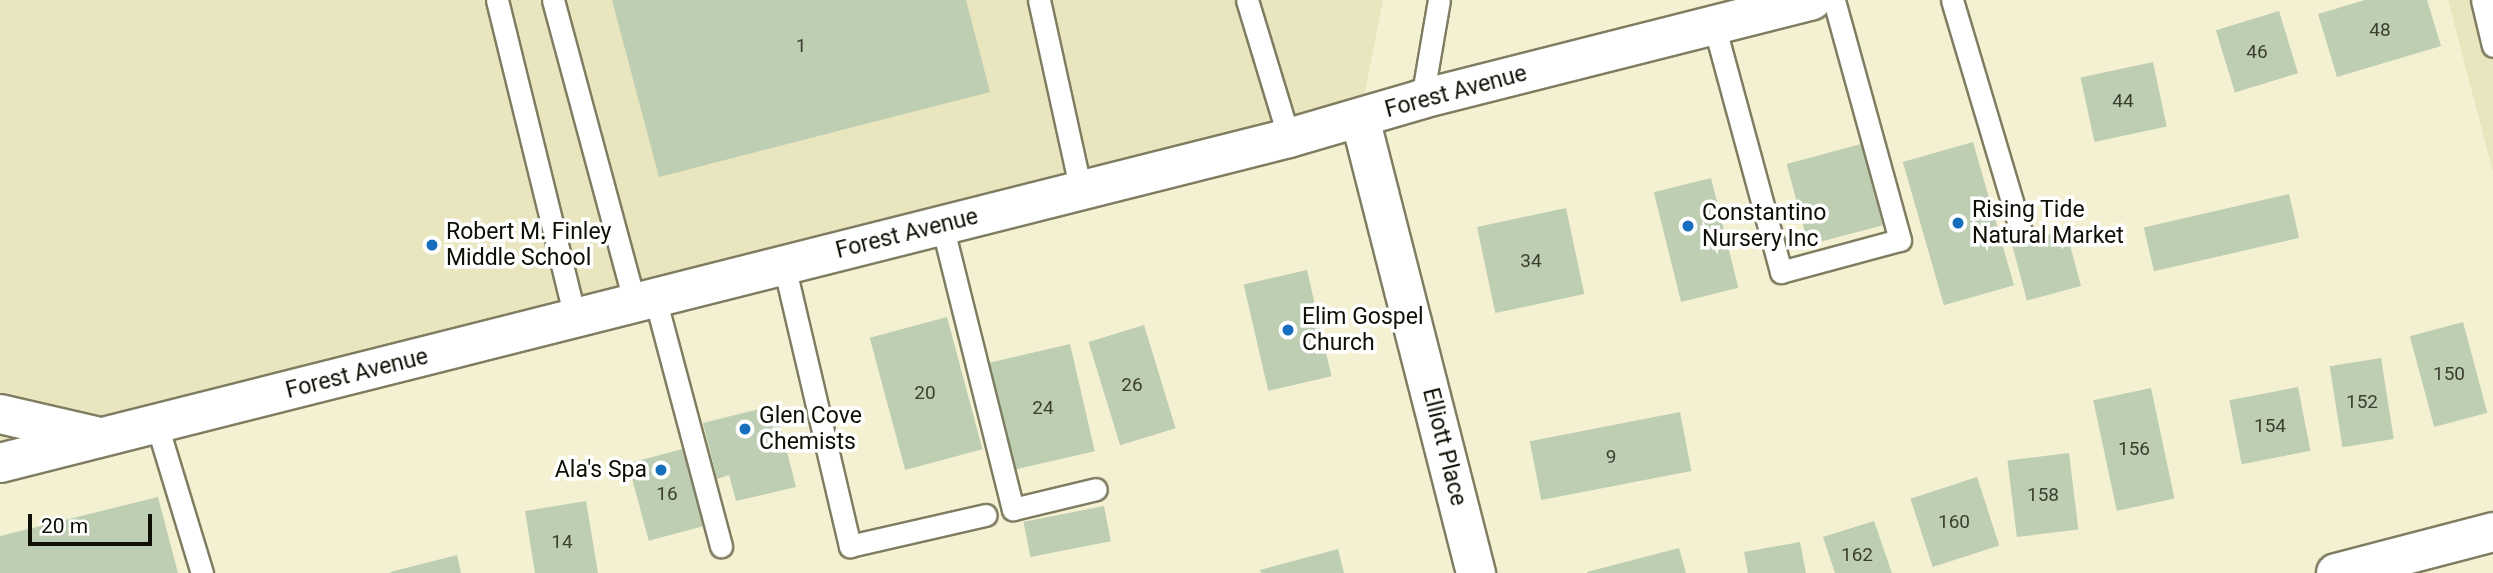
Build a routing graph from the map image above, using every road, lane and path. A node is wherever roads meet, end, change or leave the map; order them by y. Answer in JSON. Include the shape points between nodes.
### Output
{"nodes":[{"id":1,"x":497,"y":0,"type":"edge"},
{"id":2,"x":553,"y":0,"type":"edge"},
{"id":3,"x":1039,"y":0,"type":"edge"},
{"id":4,"x":1247,"y":0,"type":"edge"},
{"id":5,"x":1439,"y":0,"type":"edge"},
{"id":6,"x":1812,"y":0,"type":"edge"},
{"id":7,"x":1834,"y":0,"type":"edge"},
{"id":8,"x":1952,"y":0,"type":"edge"},
{"id":9,"x":2482,"y":0,"type":"edge"},
{"id":10,"x":1714,"y":25,"type":"junction"},
{"id":11,"x":2493,"y":46,"type":"edge"},
{"id":12,"x":1422,"y":99,"type":"junction"},
{"id":13,"x":1360,"y":118,"type":"junction"},
{"id":14,"x":1289,"y":138,"type":"junction"},
{"id":15,"x":1081,"y":191,"type":"junction"},
{"id":16,"x":943,"y":226,"type":"junction"},
{"id":17,"x":2021,"y":231,"type":"dead end"},
{"id":18,"x":784,"y":265,"type":"junction"},
{"id":19,"x":645,"y":300,"type":"junction"},
{"id":20,"x":575,"y":318,"type":"junction"},
{"id":21,"x":0,"y":414,"type":"edge"},
{"id":22,"x":157,"y":425,"type":"junction"},
{"id":23,"x":100,"y":438,"type":"junction"},
{"id":24,"x":0,"y":463,"type":"edge"},
{"id":25,"x":1096,"y":489,"type":"dead end"},
{"id":26,"x":985,"y":515,"type":"dead end"},
{"id":27,"x":2493,"y":531,"type":"edge"},
{"id":28,"x":721,"y":546,"type":"dead end"},
{"id":29,"x":2425,"y":561,"type":"edge"},
{"id":30,"x":202,"y":573,"type":"edge"},
{"id":31,"x":1476,"y":573,"type":"edge"},
{"id":32,"x":2336,"y":573,"type":"edge"}],
"edges":[{"from":1,"to":20,"type":"lane"},
{"from":2,"to":19,"type":"lane"},
{"from":3,"to":15,"type":"lane"},
{"from":4,"to":14,"type":"lane"},
{"from":5,"to":12,"type":"lane"},
{"from":6,"to":10,"type":"main road","name":"Forest Avenue"},
{"from":7,"to":10,"type":"lane","via":[[1900,240],[1781,272]]},
{"from":8,"to":17,"type":"lane"},
{"from":9,"to":11,"type":"lane"},
{"from":10,"to":12,"type":"main road","name":"Forest Avenue"},
{"from":12,"to":13,"type":"main road","name":"Forest Avenue"},
{"from":13,"to":14,"type":"main road","name":"Forest Avenue"},
{"from":13,"to":31,"type":"main road","name":"Elliott Place"},
{"from":14,"to":15,"type":"main road","name":"Forest Avenue"},
{"from":15,"to":16,"type":"main road","name":"Forest Avenue"},
{"from":16,"to":18,"type":"main road","name":"Forest Avenue"},
{"from":16,"to":25,"type":"lane","via":[[1013,509]]},
{"from":18,"to":19,"type":"main road","name":"Forest Avenue"},
{"from":18,"to":26,"type":"lane","via":[[850,546]]},
{"from":19,"to":20,"type":"main road","name":"Forest Avenue"},
{"from":19,"to":28,"type":"lane"},
{"from":20,"to":22,"type":"main road","name":"Forest Avenue"},
{"from":21,"to":23,"type":"main road"},
{"from":22,"to":23,"type":"main road","name":"Forest Avenue"},
{"from":22,"to":30,"type":"lane"},
{"from":23,"to":24,"type":"main road","name":"Forest Avenue"},
{"from":27,"to":29,"type":"main road"},
{"from":29,"to":32,"type":"main road"}]}
